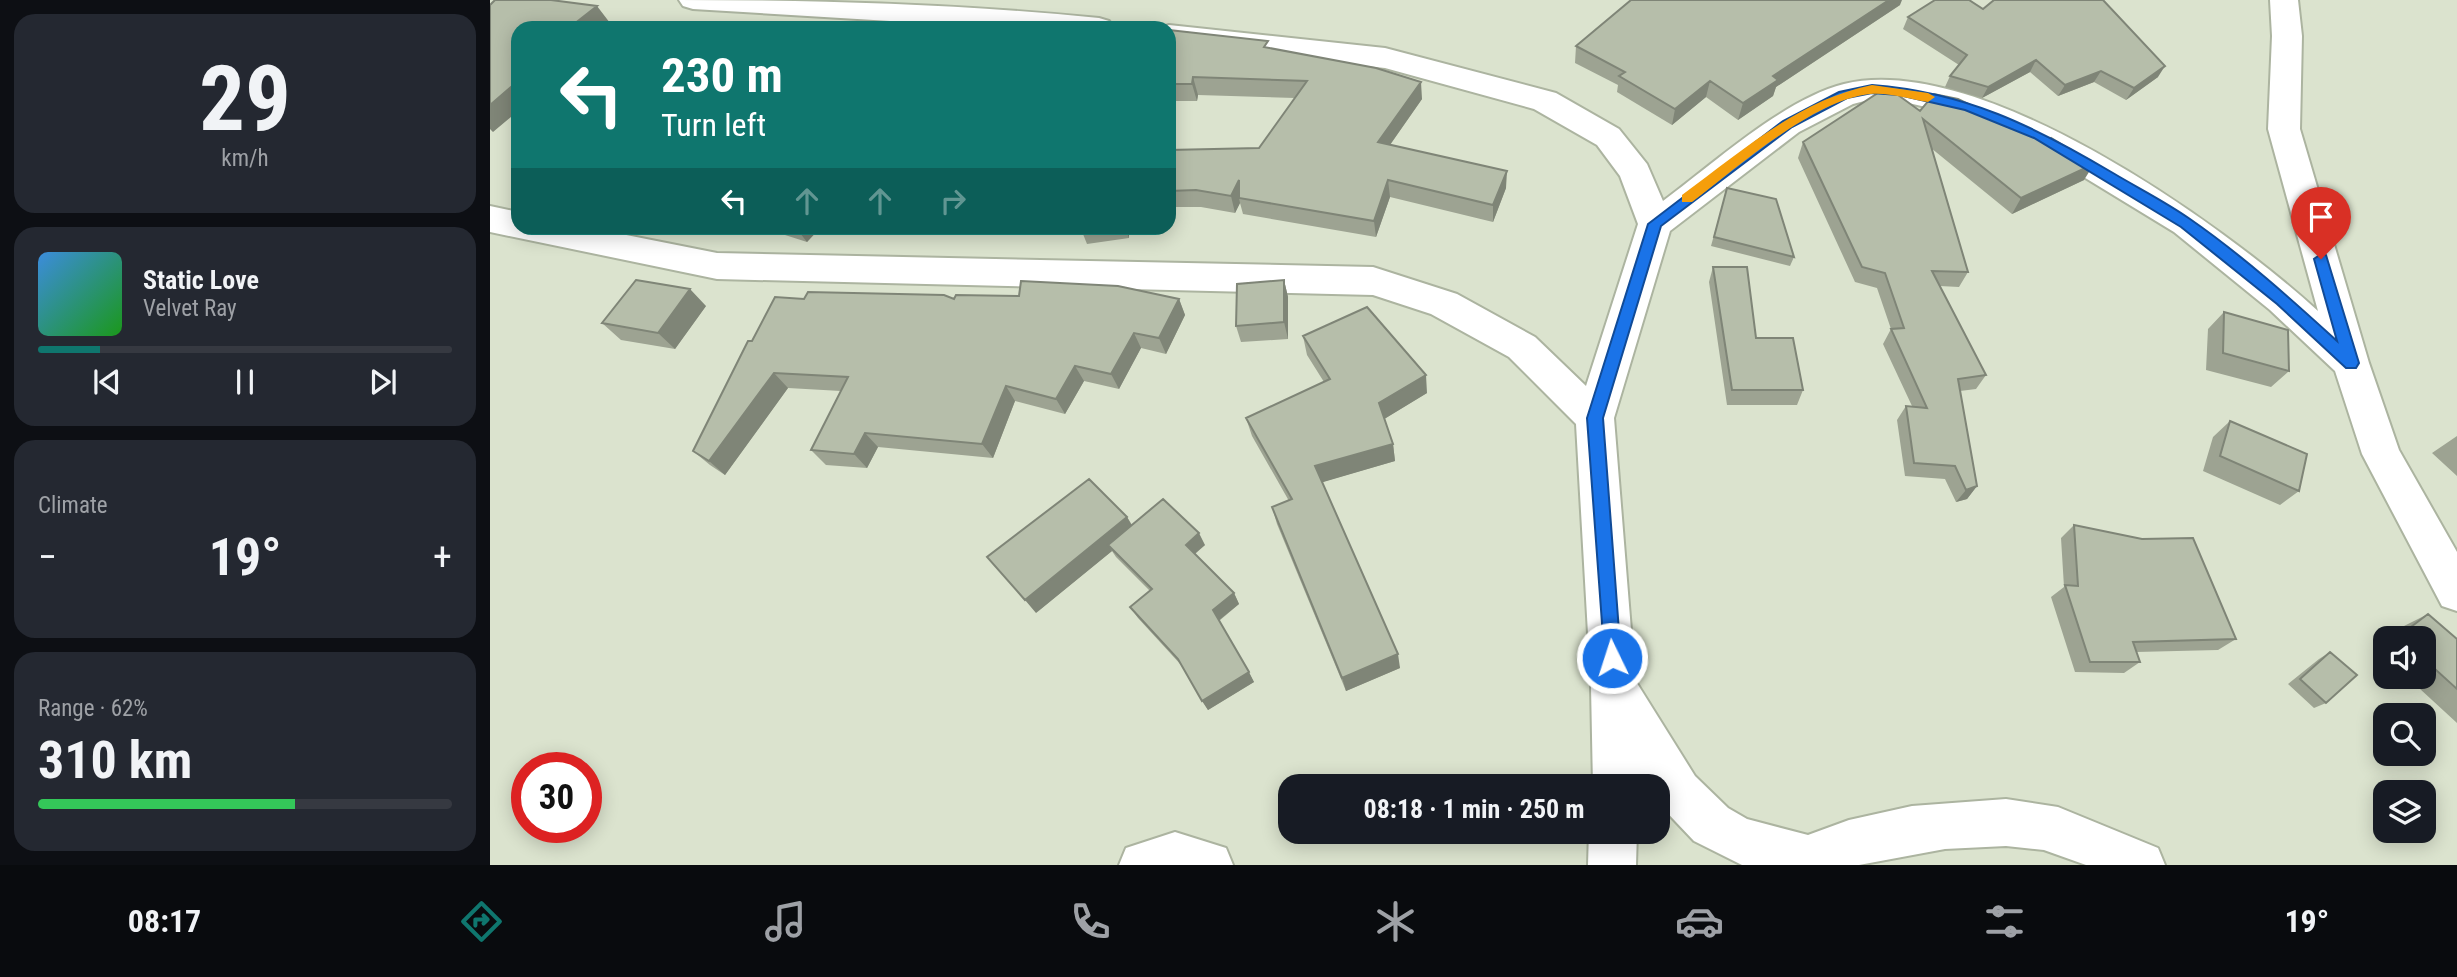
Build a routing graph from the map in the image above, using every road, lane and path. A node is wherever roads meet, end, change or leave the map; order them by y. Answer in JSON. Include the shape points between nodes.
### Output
{"nodes":[{"id":1,"x":693,"y":0,"type":"edge"},
{"id":2,"x":2284,"y":0,"type":"edge"},
{"id":3,"x":1032,"y":21,"type":"edge"},
{"id":4,"x":1176,"y":36,"type":"edge"},
{"id":5,"x":490,"y":219,"type":"edge"},
{"id":6,"x":511,"y":224,"type":"edge"},
{"id":7,"x":1655,"y":224,"type":"junction"},
{"id":8,"x":565,"y":235,"type":"edge"},
{"id":9,"x":2351,"y":363,"type":"junction"},
{"id":10,"x":1595,"y":418,"type":"junction"},
{"id":11,"x":2457,"y":592,"type":"edge"},
{"id":12,"x":1613,"y":686,"type":"junction"},
{"id":13,"x":1616,"y":774,"type":"edge"},
{"id":14,"x":1613,"y":844,"type":"edge"},
{"id":15,"x":1803,"y":862,"type":"edge"},
{"id":16,"x":1143,"y":865,"type":"edge"},
{"id":17,"x":1209,"y":865,"type":"edge"},
{"id":18,"x":1612,"y":865,"type":"edge"},
{"id":19,"x":2141,"y":865,"type":"edge"}],
"edges":[{"from":1,"to":3,"type":"street"},
{"from":2,"to":9,"type":"street","via":[[2284,130]]},
{"from":4,"to":7,"type":"street","via":[[1385,58],[1545,101],[1608,137],[1634,172]]},
{"from":5,"to":6,"type":"street"},
{"from":7,"to":9,"type":"street","via":[[1787,124],[1844,95],[1872,89],[1899,91],[1968,106],[2039,135],[2163,209],[2283,300]]},
{"from":7,"to":10,"type":"street"},
{"from":8,"to":10,"type":"street","via":[[717,265],[1373,281],[1444,304],[1522,347]]},
{"from":9,"to":11,"type":"street","via":[[2381,454]]},
{"from":10,"to":12,"type":"street"},
{"from":12,"to":13,"type":"street"},
{"from":12,"to":15,"type":"street","via":[[1684,800],[1727,835]]},
{"from":14,"to":18,"type":"street"},
{"from":15,"to":19,"type":"street","via":[[1850,844],[1955,822],[2033,824]]},
{"from":16,"to":17,"type":"street","via":[[1175,856]]}]}
